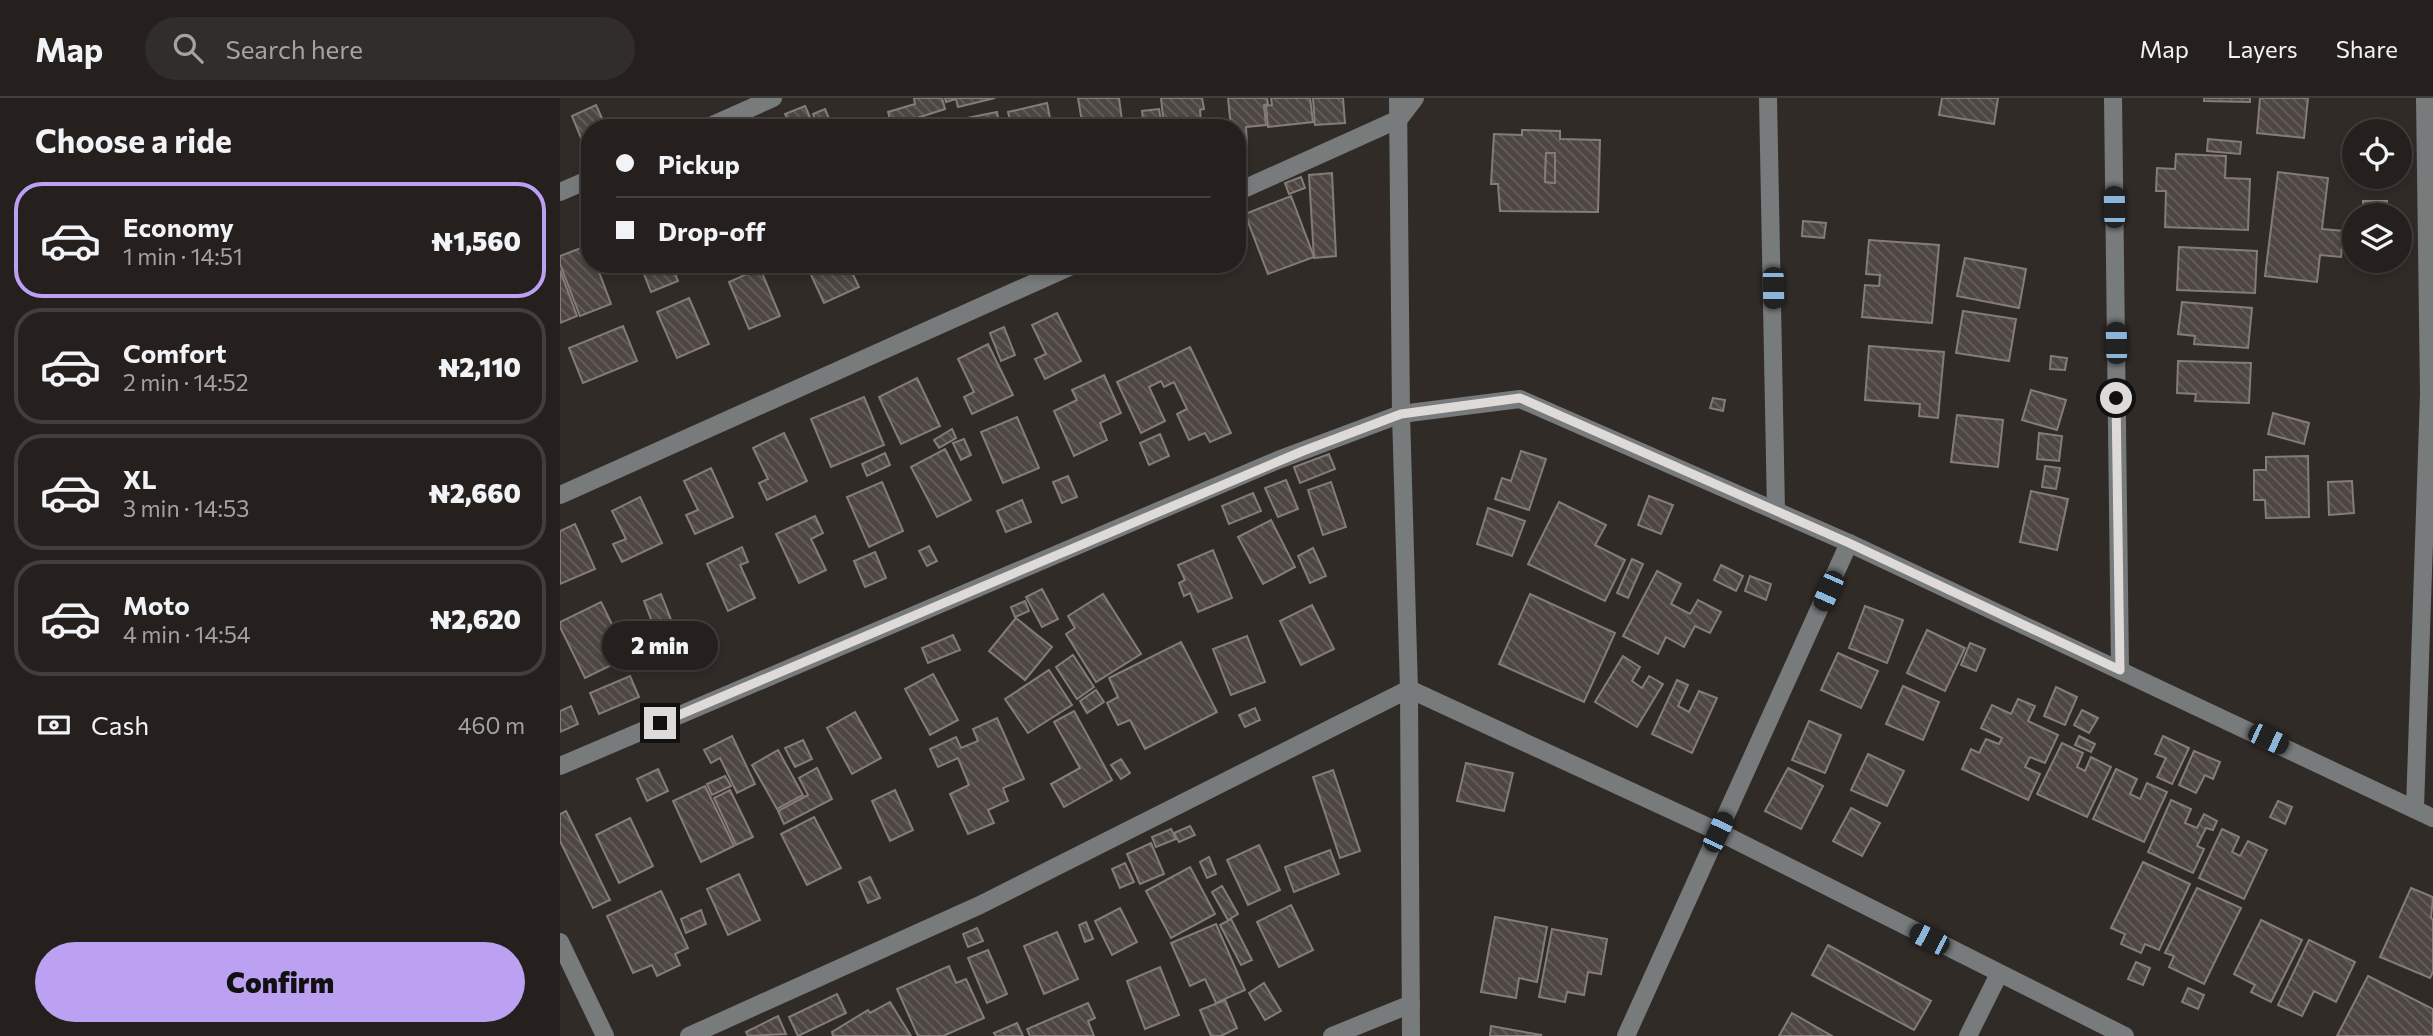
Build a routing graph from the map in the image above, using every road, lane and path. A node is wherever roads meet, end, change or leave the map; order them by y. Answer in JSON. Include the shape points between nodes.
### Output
{"nodes":[{"id":1,"x":773,"y":98,"type":"edge"},
{"id":2,"x":1398,"y":98,"type":"edge"},
{"id":3,"x":1415,"y":98,"type":"edge"},
{"id":4,"x":1768,"y":98,"type":"edge"},
{"id":5,"x":2113,"y":98,"type":"edge"},
{"id":6,"x":2425,"y":98,"type":"edge"},
{"id":7,"x":726,"y":119,"type":"edge"},
{"id":8,"x":1399,"y":119,"type":"junction"},
{"id":9,"x":581,"y":183,"type":"edge"},
{"id":10,"x":1246,"y":188,"type":"edge"},
{"id":11,"x":560,"y":192,"type":"edge"},
{"id":12,"x":1056,"y":273,"type":"edge"},
{"id":13,"x":2431,"y":394,"type":"edge"},
{"id":14,"x":1401,"y":414,"type":"junction"},
{"id":15,"x":560,"y":495,"type":"edge"},
{"id":16,"x":1776,"y":511,"type":"junction"},
{"id":17,"x":1849,"y":543,"type":"junction"},
{"id":18,"x":2120,"y":670,"type":"junction"},
{"id":19,"x":1409,"y":689,"type":"junction"},
{"id":20,"x":560,"y":766,"type":"edge"},
{"id":21,"x":2416,"y":808,"type":"junction"},
{"id":22,"x":2433,"y":818,"type":"edge"},
{"id":23,"x":1718,"y":832,"type":"junction"},
{"id":24,"x":562,"y":955,"type":"edge"},
{"id":25,"x":1999,"y":974,"type":"junction"},
{"id":26,"x":1411,"y":1004,"type":"junction"},
{"id":27,"x":605,"y":1036,"type":"edge"},
{"id":28,"x":689,"y":1036,"type":"edge"},
{"id":29,"x":1332,"y":1036,"type":"edge"},
{"id":30,"x":1411,"y":1036,"type":"edge"},
{"id":31,"x":1626,"y":1036,"type":"edge"},
{"id":32,"x":1968,"y":1036,"type":"edge"},
{"id":33,"x":2125,"y":1036,"type":"edge"}],
"edges":[{"from":1,"to":7,"type":"street"},
{"from":2,"to":8,"type":"street"},
{"from":3,"to":8,"type":"street"},
{"from":4,"to":16,"type":"street"},
{"from":5,"to":18,"type":"street"},
{"from":6,"to":13,"type":"street"},
{"from":8,"to":10,"type":"street"},
{"from":8,"to":14,"type":"street"},
{"from":9,"to":11,"type":"street"},
{"from":12,"to":15,"type":"street"},
{"from":13,"to":21,"type":"street"},
{"from":14,"to":16,"type":"street","via":[[1520,398]]},
{"from":14,"to":19,"type":"street"},
{"from":14,"to":20,"type":"street","via":[[1278,460]]},
{"from":16,"to":17,"type":"street"},
{"from":17,"to":18,"type":"street"},
{"from":17,"to":23,"type":"street"},
{"from":18,"to":21,"type":"street"},
{"from":19,"to":23,"type":"street"},
{"from":19,"to":26,"type":"street"},
{"from":19,"to":28,"type":"street","via":[[980,905]]},
{"from":21,"to":22,"type":"street"},
{"from":23,"to":25,"type":"street"},
{"from":23,"to":31,"type":"street"},
{"from":24,"to":27,"type":"street"},
{"from":25,"to":32,"type":"street"},
{"from":25,"to":33,"type":"street"},
{"from":26,"to":29,"type":"street"},
{"from":26,"to":30,"type":"street"}]}
